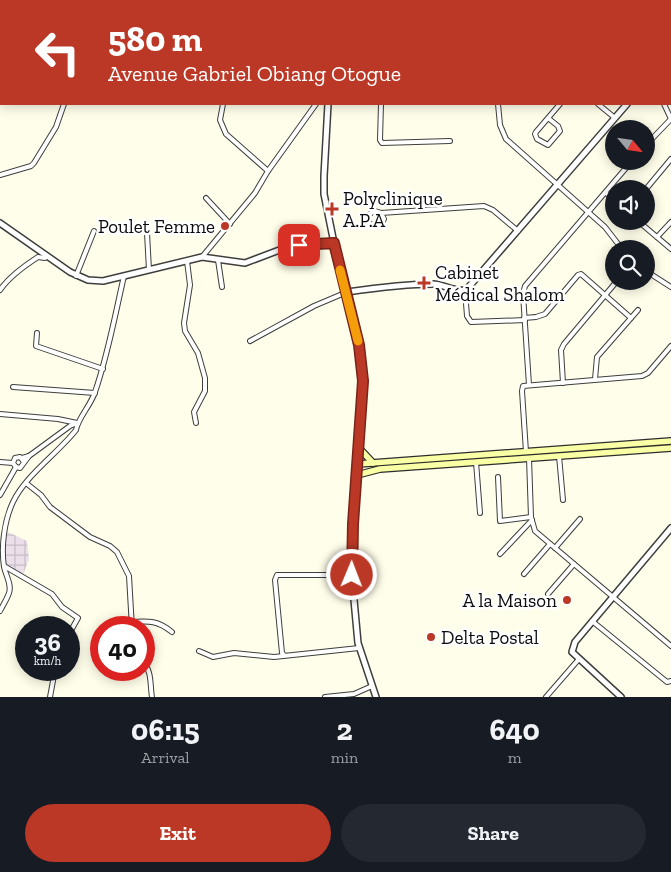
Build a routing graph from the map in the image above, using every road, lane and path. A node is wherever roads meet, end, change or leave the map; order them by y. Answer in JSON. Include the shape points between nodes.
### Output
{"nodes":[{"id":1,"x":64,"y":105,"type":"edge"},
{"id":2,"x":223,"y":105,"type":"edge"},
{"id":3,"x":315,"y":105,"type":"edge"},
{"id":4,"x":328,"y":105,"type":"edge"},
{"id":5,"x":381,"y":105,"type":"edge"},
{"id":6,"x":498,"y":105,"type":"edge"},
{"id":7,"x":559,"y":105,"type":"edge"},
{"id":8,"x":599,"y":105,"type":"edge"},
{"id":9,"x":626,"y":105,"type":"edge"},
{"id":10,"x":664,"y":105,"type":"edge"},
{"id":11,"x":548,"y":118,"type":"junction"},
{"id":12,"x":615,"y":118,"type":"junction"},
{"id":13,"x":671,"y":119,"type":"edge"},
{"id":14,"x":655,"y":136,"type":"edge"},
{"id":15,"x":450,"y":141,"type":"dead end"},
{"id":16,"x":671,"y":159,"type":"edge"},
{"id":17,"x":625,"y":170,"type":"edge"},
{"id":18,"x":268,"y":171,"type":"junction"},
{"id":19,"x":0,"y":174,"type":"edge"},
{"id":20,"x":617,"y":180,"type":"edge"},
{"id":21,"x":654,"y":180,"type":"edge"},
{"id":22,"x":558,"y":184,"type":"junction"},
{"id":23,"x":605,"y":194,"type":"edge"},
{"id":24,"x":206,"y":198,"type":"dead end"},
{"id":25,"x":381,"y":213,"type":"junction"},
{"id":26,"x":588,"y":213,"type":"junction"},
{"id":27,"x":0,"y":222,"type":"edge"},
{"id":28,"x":671,"y":222,"type":"edge"},
{"id":29,"x":230,"y":224,"type":"junction"},
{"id":30,"x":649,"y":230,"type":"edge"},
{"id":31,"x":94,"y":231,"type":"dead end"},
{"id":32,"x":518,"y":231,"type":"junction"},
{"id":33,"x":147,"y":233,"type":"dead end"},
{"id":34,"x":657,"y":237,"type":"junction"},
{"id":35,"x":616,"y":240,"type":"edge"},
{"id":36,"x":334,"y":243,"type":"junction"},
{"id":37,"x":671,"y":249,"type":"edge"},
{"id":38,"x":46,"y":256,"type":"junction"},
{"id":39,"x":202,"y":258,"type":"junction"},
{"id":40,"x":218,"y":260,"type":"junction"},
{"id":41,"x":187,"y":261,"type":"junction"},
{"id":42,"x":149,"y":270,"type":"junction"},
{"id":43,"x":76,"y":276,"type":"junction"},
{"id":44,"x":124,"y":276,"type":"junction"},
{"id":45,"x":655,"y":277,"type":"edge"},
{"id":46,"x":222,"y":287,"type":"dead end"},
{"id":47,"x":671,"y":287,"type":"edge"},
{"id":48,"x":0,"y":290,"type":"edge"},
{"id":49,"x":610,"y":290,"type":"edge"},
{"id":50,"x":465,"y":291,"type":"junction"},
{"id":51,"x":346,"y":292,"type":"junction"},
{"id":52,"x":606,"y":295,"type":"junction"},
{"id":53,"x":638,"y":310,"type":"dead end"},
{"id":54,"x":631,"y":318,"type":"junction"},
{"id":55,"x":525,"y":319,"type":"junction"},
{"id":56,"x":37,"y":334,"type":"dead end"},
{"id":57,"x":250,"y":341,"type":"dead end"},
{"id":58,"x":671,"y":346,"type":"edge"},
{"id":59,"x":103,"y":368,"type":"junction"},
{"id":60,"x":595,"y":379,"type":"junction"},
{"id":61,"x":563,"y":382,"type":"junction"},
{"id":62,"x":529,"y":384,"type":"junction"},
{"id":63,"x":13,"y":387,"type":"dead end"},
{"id":64,"x":95,"y":393,"type":"junction"},
{"id":65,"x":0,"y":414,"type":"edge"},
{"id":66,"x":77,"y":423,"type":"junction"},
{"id":67,"x":196,"y":423,"type":"dead end"},
{"id":68,"x":671,"y":440,"type":"edge"},
{"id":69,"x":359,"y":448,"type":"junction"},
{"id":70,"x":671,"y":448,"type":"edge"},
{"id":71,"x":528,"y":455,"type":"junction"},
{"id":72,"x":559,"y":456,"type":"junction"},
{"id":73,"x":23,"y":460,"type":"junction"},
{"id":74,"x":0,"y":462,"type":"edge"},
{"id":75,"x":476,"y":462,"type":"junction"},
{"id":76,"x":373,"y":463,"type":"junction"},
{"id":77,"x":358,"y":464,"type":"junction"},
{"id":78,"x":14,"y":465,"type":"junction"},
{"id":79,"x":358,"y":475,"type":"junction"},
{"id":80,"x":498,"y":477,"type":"dead end"},
{"id":81,"x":26,"y":483,"type":"junction"},
{"id":82,"x":0,"y":494,"type":"edge"},
{"id":83,"x":562,"y":500,"type":"dead end"},
{"id":84,"x":480,"y":513,"type":"dead end"},
{"id":85,"x":532,"y":519,"type":"junction"},
{"id":86,"x":580,"y":519,"type":"dead end"},
{"id":87,"x":671,"y":528,"type":"edge"},
{"id":88,"x":550,"y":544,"type":"junction"},
{"id":89,"x":555,"y":548,"type":"junction"},
{"id":90,"x":500,"y":554,"type":"dead end"},
{"id":91,"x":574,"y":564,"type":"junction"},
{"id":92,"x":3,"y":568,"type":"edge"},
{"id":93,"x":524,"y":574,"type":"dead end"},
{"id":94,"x":352,"y":575,"type":"junction"},
{"id":95,"x":548,"y":594,"type":"dead end"},
{"id":96,"x":612,"y":597,"type":"junction"},
{"id":97,"x":0,"y":610,"type":"edge"},
{"id":98,"x":75,"y":616,"type":"edge"},
{"id":99,"x":130,"y":616,"type":"edge"},
{"id":100,"x":592,"y":621,"type":"junction"},
{"id":101,"x":155,"y":622,"type":"edge"},
{"id":102,"x":172,"y":632,"type":"dead end"},
{"id":103,"x":671,"y":646,"type":"edge"},
{"id":104,"x":360,"y":648,"type":"junction"},
{"id":105,"x":199,"y":652,"type":"dead end"},
{"id":106,"x":284,"y":655,"type":"junction"},
{"id":107,"x":579,"y":659,"type":"junction"},
{"id":108,"x":53,"y":681,"type":"edge"},
{"id":109,"x":151,"y":681,"type":"edge"},
{"id":110,"x":671,"y":681,"type":"edge"},
{"id":111,"x":372,"y":686,"type":"junction"},
{"id":112,"x":549,"y":696,"type":"edge"},
{"id":113,"x":50,"y":697,"type":"edge"},
{"id":114,"x":152,"y":697,"type":"edge"},
{"id":115,"x":325,"y":697,"type":"edge"},
{"id":116,"x":376,"y":697,"type":"edge"},
{"id":117,"x":621,"y":697,"type":"edge"}],
"edges":[{"from":1,"to":19,"type":"street","via":[[56,127],[34,164]]},
{"from":2,"to":18,"type":"street","via":[[220,120],[226,134]]},
{"from":3,"to":18,"type":"street"},
{"from":4,"to":36,"type":"street","via":[[324,181]]},
{"from":5,"to":15,"type":"street","via":[[380,140],[383,143]]},
{"from":6,"to":22,"type":"street","via":[[500,125],[506,139]]},
{"from":7,"to":11,"type":"street"},
{"from":8,"to":12,"type":"street"},
{"from":9,"to":12,"type":"street"},
{"from":10,"to":13,"type":"street"},
{"from":11,"to":11,"type":"street","via":[[535,134],[548,146],[560,131]]},
{"from":12,"to":22,"type":"street"},
{"from":13,"to":14,"type":"street"},
{"from":16,"to":21,"type":"street"},
{"from":17,"to":20,"type":"street"},
{"from":18,"to":29,"type":"street"},
{"from":22,"to":26,"type":"street"},
{"from":22,"to":32,"type":"street"},
{"from":23,"to":26,"type":"street"},
{"from":24,"to":29,"type":"street"},
{"from":25,"to":25,"type":"street","via":[[375,211],[370,214],[368,220],[371,225],[378,226],[383,222]]},
{"from":25,"to":32,"type":"street","via":[[487,206]]},
{"from":26,"to":35,"type":"street"},
{"from":26,"to":55,"type":"street","via":[[525,286]]},
{"from":27,"to":38,"type":"street"},
{"from":28,"to":34,"type":"street"},
{"from":29,"to":39,"type":"street"},
{"from":30,"to":34,"type":"street"},
{"from":31,"to":43,"type":"street"},
{"from":32,"to":50,"type":"street"},
{"from":33,"to":42,"type":"street"},
{"from":34,"to":37,"type":"street"},
{"from":36,"to":40,"type":"street","via":[[290,246],[246,263]]},
{"from":36,"to":51,"type":"street"},
{"from":38,"to":43,"type":"street"},
{"from":38,"to":48,"type":"street","via":[[28,264]]},
{"from":39,"to":40,"type":"street"},
{"from":39,"to":41,"type":"street"},
{"from":40,"to":46,"type":"street"},
{"from":41,"to":42,"type":"street"},
{"from":41,"to":67,"type":"street","via":[[190,285],[185,331],[198,353],[205,378],[205,391],[194,412]]},
{"from":42,"to":44,"type":"street"},
{"from":43,"to":44,"type":"street","via":[[94,280]]},
{"from":44,"to":59,"type":"street"},
{"from":45,"to":47,"type":"street"},
{"from":49,"to":52,"type":"street"},
{"from":50,"to":51,"type":"street","via":[[431,284]]},
{"from":50,"to":55,"type":"street","via":[[467,316],[471,322]]},
{"from":51,"to":57,"type":"street"},
{"from":51,"to":69,"type":"street","via":[[363,371]]},
{"from":52,"to":54,"type":"street"},
{"from":52,"to":55,"type":"street","via":[[587,277],[579,274],[545,314]]},
{"from":52,"to":61,"type":"street","via":[[562,346]]},
{"from":53,"to":54,"type":"street"},
{"from":54,"to":60,"type":"street","via":[[595,360]]},
{"from":55,"to":62,"type":"street"},
{"from":56,"to":59,"type":"street","via":[[36,346]]},
{"from":58,"to":60,"type":"street","via":[[645,375]]},
{"from":59,"to":64,"type":"street"},
{"from":60,"to":61,"type":"street"},
{"from":61,"to":62,"type":"street"},
{"from":62,"to":71,"type":"street","via":[[523,386],[522,391]]},
{"from":63,"to":64,"type":"street"},
{"from":64,"to":66,"type":"street"},
{"from":65,"to":66,"type":"street"},
{"from":66,"to":73,"type":"street"},
{"from":66,"to":81,"type":"street","via":[[70,438]]},
{"from":68,"to":71,"type":"main road"},
{"from":69,"to":76,"type":"main road"},
{"from":69,"to":77,"type":"street"},
{"from":70,"to":72,"type":"main road"},
{"from":71,"to":72,"type":"main road"},
{"from":71,"to":75,"type":"main road"},
{"from":71,"to":76,"type":"main road"},
{"from":71,"to":85,"type":"street"},
{"from":72,"to":83,"type":"street"},
{"from":73,"to":78,"type":"street","via":[[18,457]]},
{"from":73,"to":78,"type":"street","via":[[20,468]]},
{"from":74,"to":78,"type":"street"},
{"from":75,"to":79,"type":"main road","via":[[380,469]]},
{"from":75,"to":84,"type":"street"},
{"from":76,"to":77,"type":"main road"},
{"from":77,"to":79,"type":"street"},
{"from":78,"to":82,"type":"street"},
{"from":79,"to":94,"type":"street"},
{"from":80,"to":85,"type":"street","via":[[500,521]]},
{"from":81,"to":92,"type":"street","via":[[10,511]]},
{"from":81,"to":99,"type":"street","via":[[50,507],[90,537],[117,552],[129,576]]},
{"from":85,"to":88,"type":"street","via":[[536,531]]},
{"from":85,"to":90,"type":"street"},
{"from":86,"to":89,"type":"street"},
{"from":87,"to":96,"type":"street"},
{"from":88,"to":89,"type":"street"},
{"from":88,"to":93,"type":"street"},
{"from":89,"to":91,"type":"street"},
{"from":91,"to":95,"type":"street"},
{"from":91,"to":96,"type":"street"},
{"from":92,"to":97,"type":"street","via":[[10,586]]},
{"from":92,"to":98,"type":"street","via":[[52,594],[62,607]]},
{"from":94,"to":104,"type":"street"},
{"from":94,"to":106,"type":"street","via":[[277,575],[278,619]]},
{"from":96,"to":100,"type":"street"},
{"from":96,"to":103,"type":"street"},
{"from":100,"to":107,"type":"street","via":[[575,642],[572,652]]},
{"from":100,"to":110,"type":"street","via":[[667,682]]},
{"from":101,"to":102,"type":"street"},
{"from":104,"to":106,"type":"street"},
{"from":104,"to":111,"type":"street"},
{"from":105,"to":106,"type":"street","via":[[213,657],[234,653]]},
{"from":107,"to":112,"type":"street"},
{"from":107,"to":117,"type":"street"},
{"from":108,"to":113,"type":"street"},
{"from":109,"to":114,"type":"street"},
{"from":111,"to":115,"type":"street","via":[[354,694]]},
{"from":111,"to":116,"type":"street"}]}
